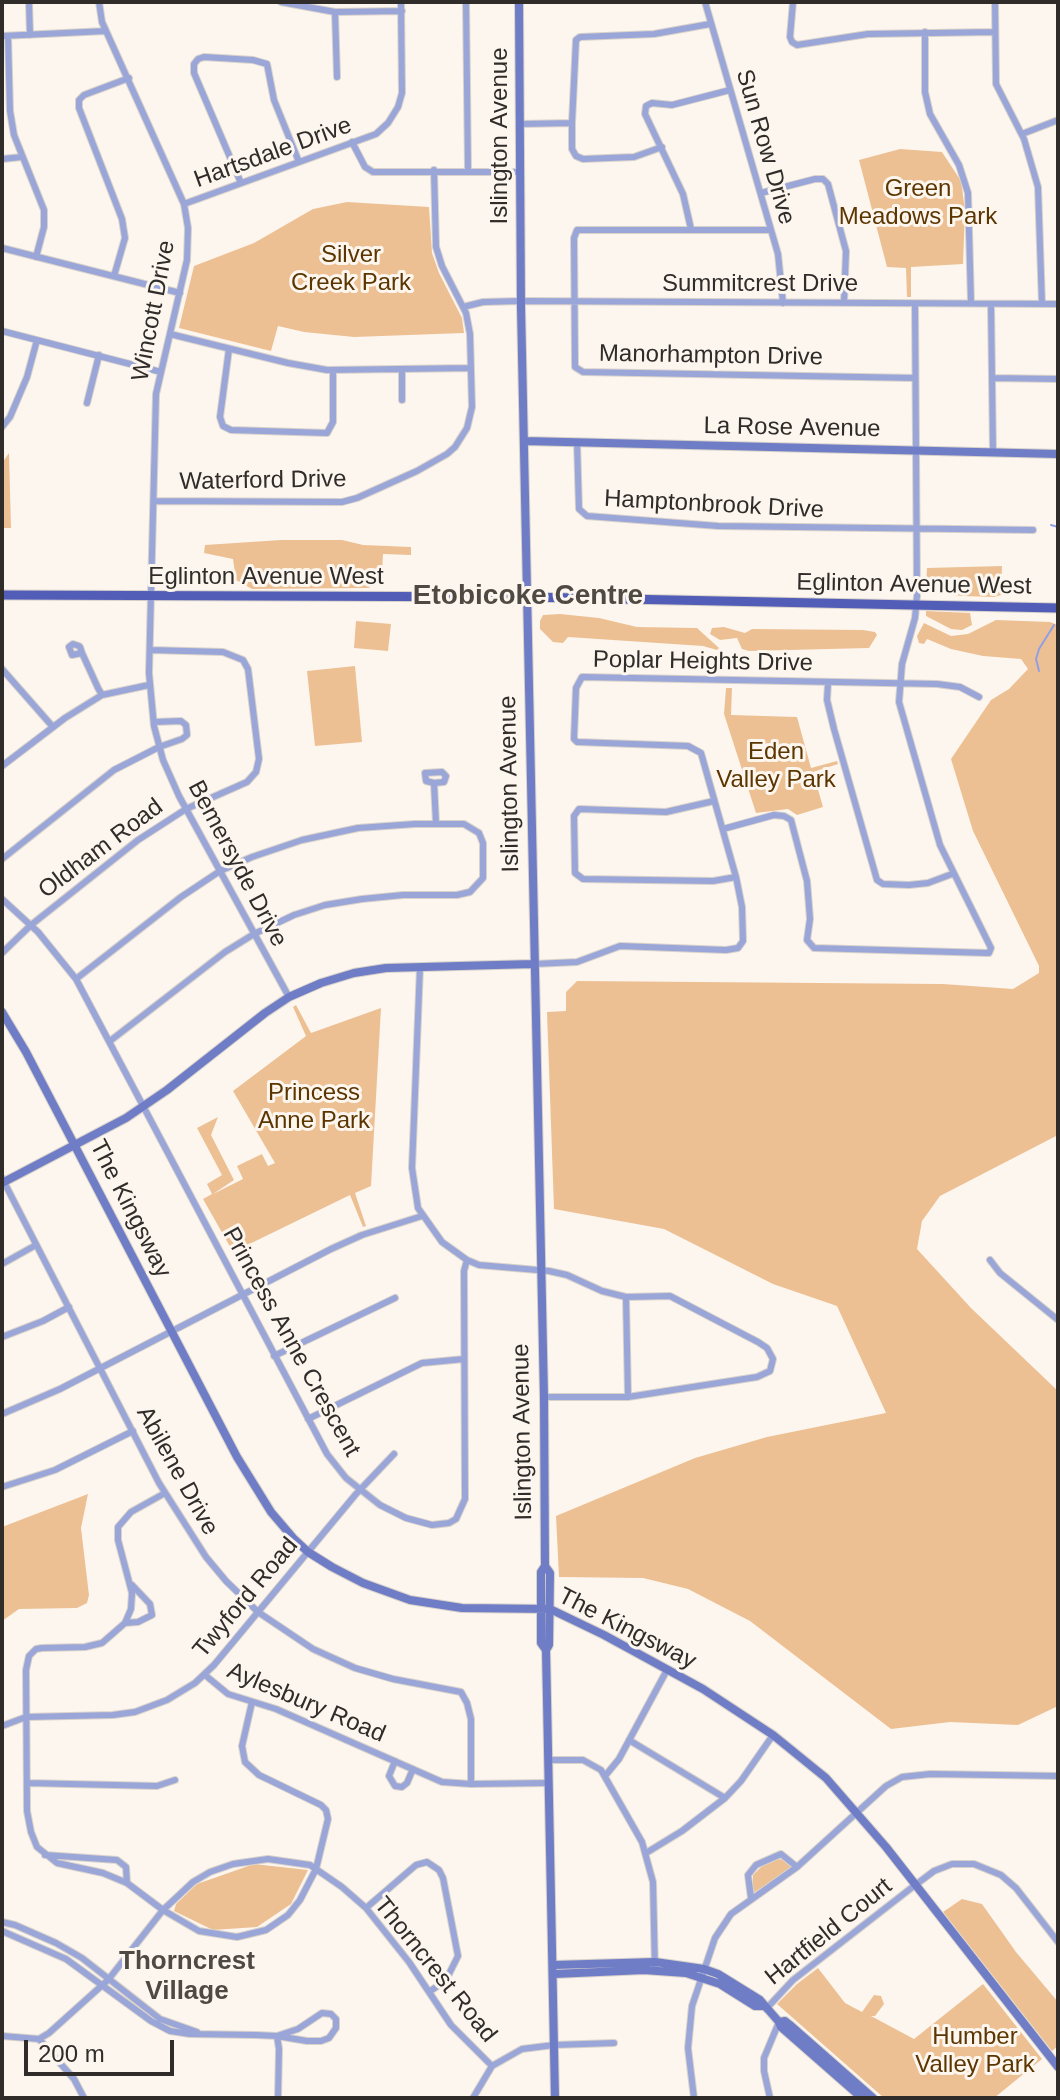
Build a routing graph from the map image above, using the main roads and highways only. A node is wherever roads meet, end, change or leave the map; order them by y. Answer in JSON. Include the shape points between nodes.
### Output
{"nodes":[{"id":1,"x":2,"y":595,"type":"edge"},
{"id":2,"x":1058,"y":608,"type":"edge"}],
"edges":[{"from":1,"to":2,"type":"main road","name":"Eglinton Avenue West","via":[[527,597]]}]}
